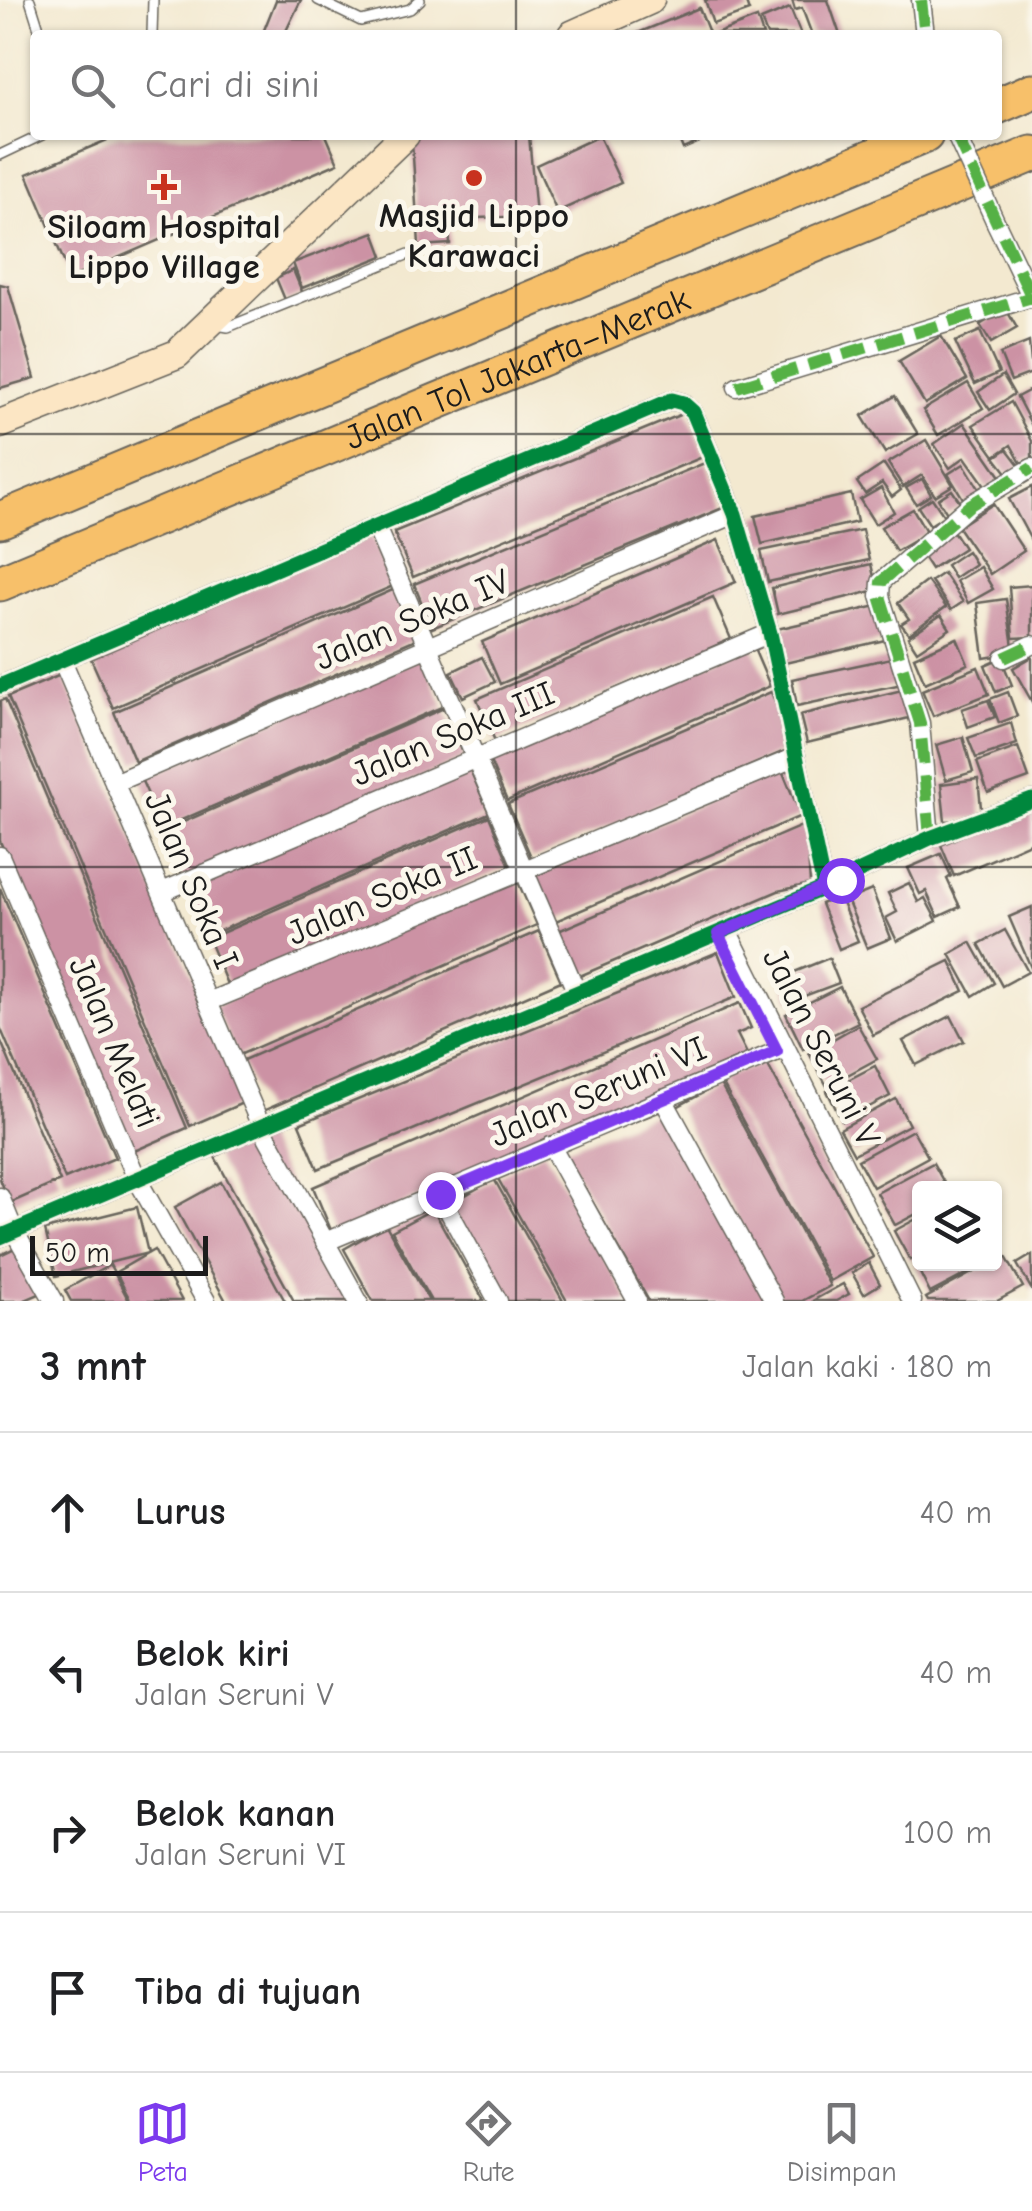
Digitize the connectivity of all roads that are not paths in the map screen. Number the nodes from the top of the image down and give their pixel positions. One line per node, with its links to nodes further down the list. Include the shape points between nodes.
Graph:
1 (30, 0): 8 (lane)
2 (150, 0): 9 (lane)
3 (318, 0): 4 (lane, via 362,20 410,9)
4 (420, 0)
5 (621, 0): 10 (street)
6 (650, 0): 11 (street)
7 (921, 0): 12 (street)
8 (40, 30)
9 (153, 30)
10 (564, 30)
11 (583, 30)
12 (924, 30)
13 (1032, 91): 14 (highway)
14 (1002, 104)
15 (31, 140): 19 (lane)
16 (400, 140): 23 (street)
17 (913, 140): 28 (highway, Jalan Tol Jakarta–Merak)
18 (958, 140): 22 (street, bridge)
19 (0, 154)
20 (1032, 154): 30 (highway, Jalan Tol Jakarta–Merak)
21 (409, 254): 23 (lane, via 228,327)
22 (1032, 298): 24 (street)
23 (210, 323): 25 (street, via 177,354)
24 (737, 387)
25 (0, 424)
26 (1032, 468): 41 (street, via 970,505 880,582 920,723)
27 (735, 514): 29 (street, via 693,412 672,400); 31 (street); 33 (street, Jalan Soka IV)
28 (0, 520)
29 (376, 527): 33 (street, Jalan Soka II); 35 (street)
30 (0, 582)
31 (770, 632): 37 (street); 38 (street, Jalan Soka III)
32 (1032, 645): 34 (street)
33 (428, 647): 38 (street, Jalan Soka II); 39 (street, Jalan Soka IV)
34 (1004, 658)
35 (62, 660): 36 (street); 39 (street, Jalan Soka I)
36 (0, 686)
37 (796, 756): 43 (street, Jalan Soka II); 44 (street)
38 (476, 758): 43 (street, Jalan Soka II); 45 (street, Jalan Soka III)
39 (114, 782): 45 (street, Jalan Soka I)
40 (1032, 800): 41 (street)
41 (930, 838): 44 (street)
42 (0, 856): 54 (street, Jalan Melati)
43 (524, 870): 47 (street, Jalan Soka II); 48 (street, Jalan Soka II)
44 (824, 888): 46 (street)
45 (162, 892): 48 (street, Jalan Soka I)
46 (722, 932): 47 (street); 49 (street, Jalan Seruni V)
47 (577, 992): 52 (street)
48 (208, 1002): 52 (street, Jalan Soka I)
49 (781, 1050): 50 (street, Jalan Seruni VI); 51 (street, Jalan Seruni V)
50 (663, 1099): 53 (street, Jalan Seruni VI); 64 (street)
51 (816, 1119): 65 (street, Jalan Seruni V); 66 (street, Jalan Seruni V)
52 (261, 1126): 54 (street); 58 (street, Jalan Soka I)
53 (550, 1146): 55 (street, Jalan Seruni VI); 63 (street)
54 (137, 1178): 57 (street); 60 (street, Jalan Melati)
55 (440, 1194): 58 (street, Jalan Seruni VI); 62 (street)
56 (0, 1197): 57 (street)
57 (7, 1234): 59 (street)
58 (325, 1242): 61 (street, Jalan Soka I)
59 (54, 1301)
60 (206, 1301)
61 (358, 1301)
62 (498, 1301)
63 (637, 1301)
64 (774, 1301)
65 (902, 1301)
66 (912, 1301)

